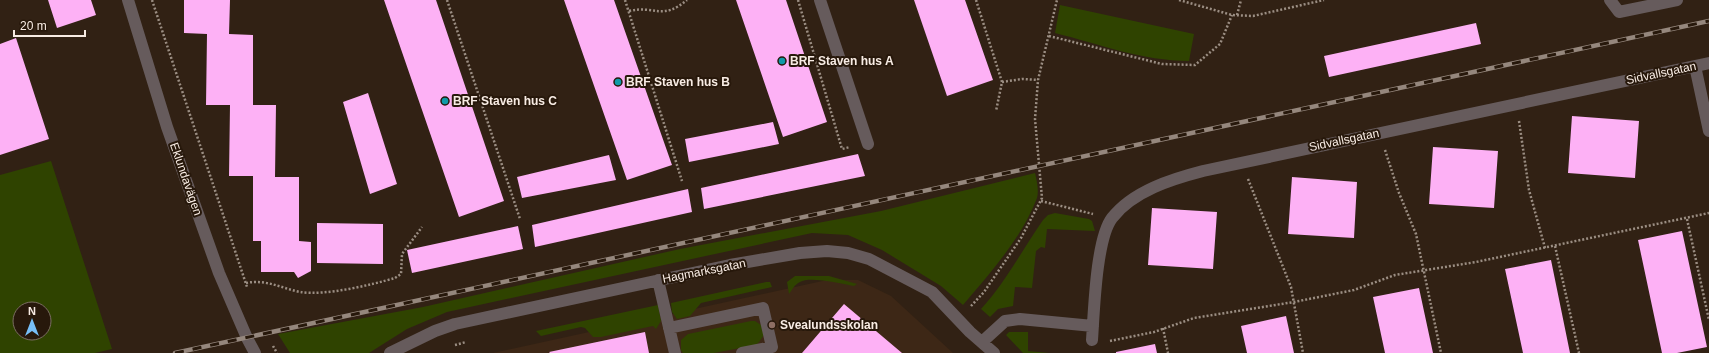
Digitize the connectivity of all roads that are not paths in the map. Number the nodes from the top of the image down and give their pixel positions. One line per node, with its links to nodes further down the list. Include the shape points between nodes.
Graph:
1 (128, 0): 14 (street, Eklundavägen, via 219,273)
2 (820, 0): 8 (street)
3 (1610, 0): 4 (street, via 1619,12)
4 (1677, 0)
5 (1709, 63): 6 (street, Sidvallsgatan)
6 (1695, 66): 7 (street); 10 (street, Sidvallsgatan, via 1242,162 1169,180 1130,203 1112,219 1105,230)
7 (1709, 131)
8 (868, 144)
9 (658, 280): 11 (street); 13 (street, Hagmarksgatan, via 800,253 848,253 869,259 932,292); 15 (street, Hagmarksgatan, via 455,324)
10 (1093, 326): 12 (street, Sidvallsgatan); 13 (street, via 1020,318 1005,321)
11 (669, 328): 16 (street); 17 (street, via 763,308 772,347)
12 (1092, 340)
13 (982, 342): 18 (street, Hagmarksgatan)
14 (255, 353)
15 (390, 353)
16 (675, 353)
17 (742, 353)
18 (994, 353)

